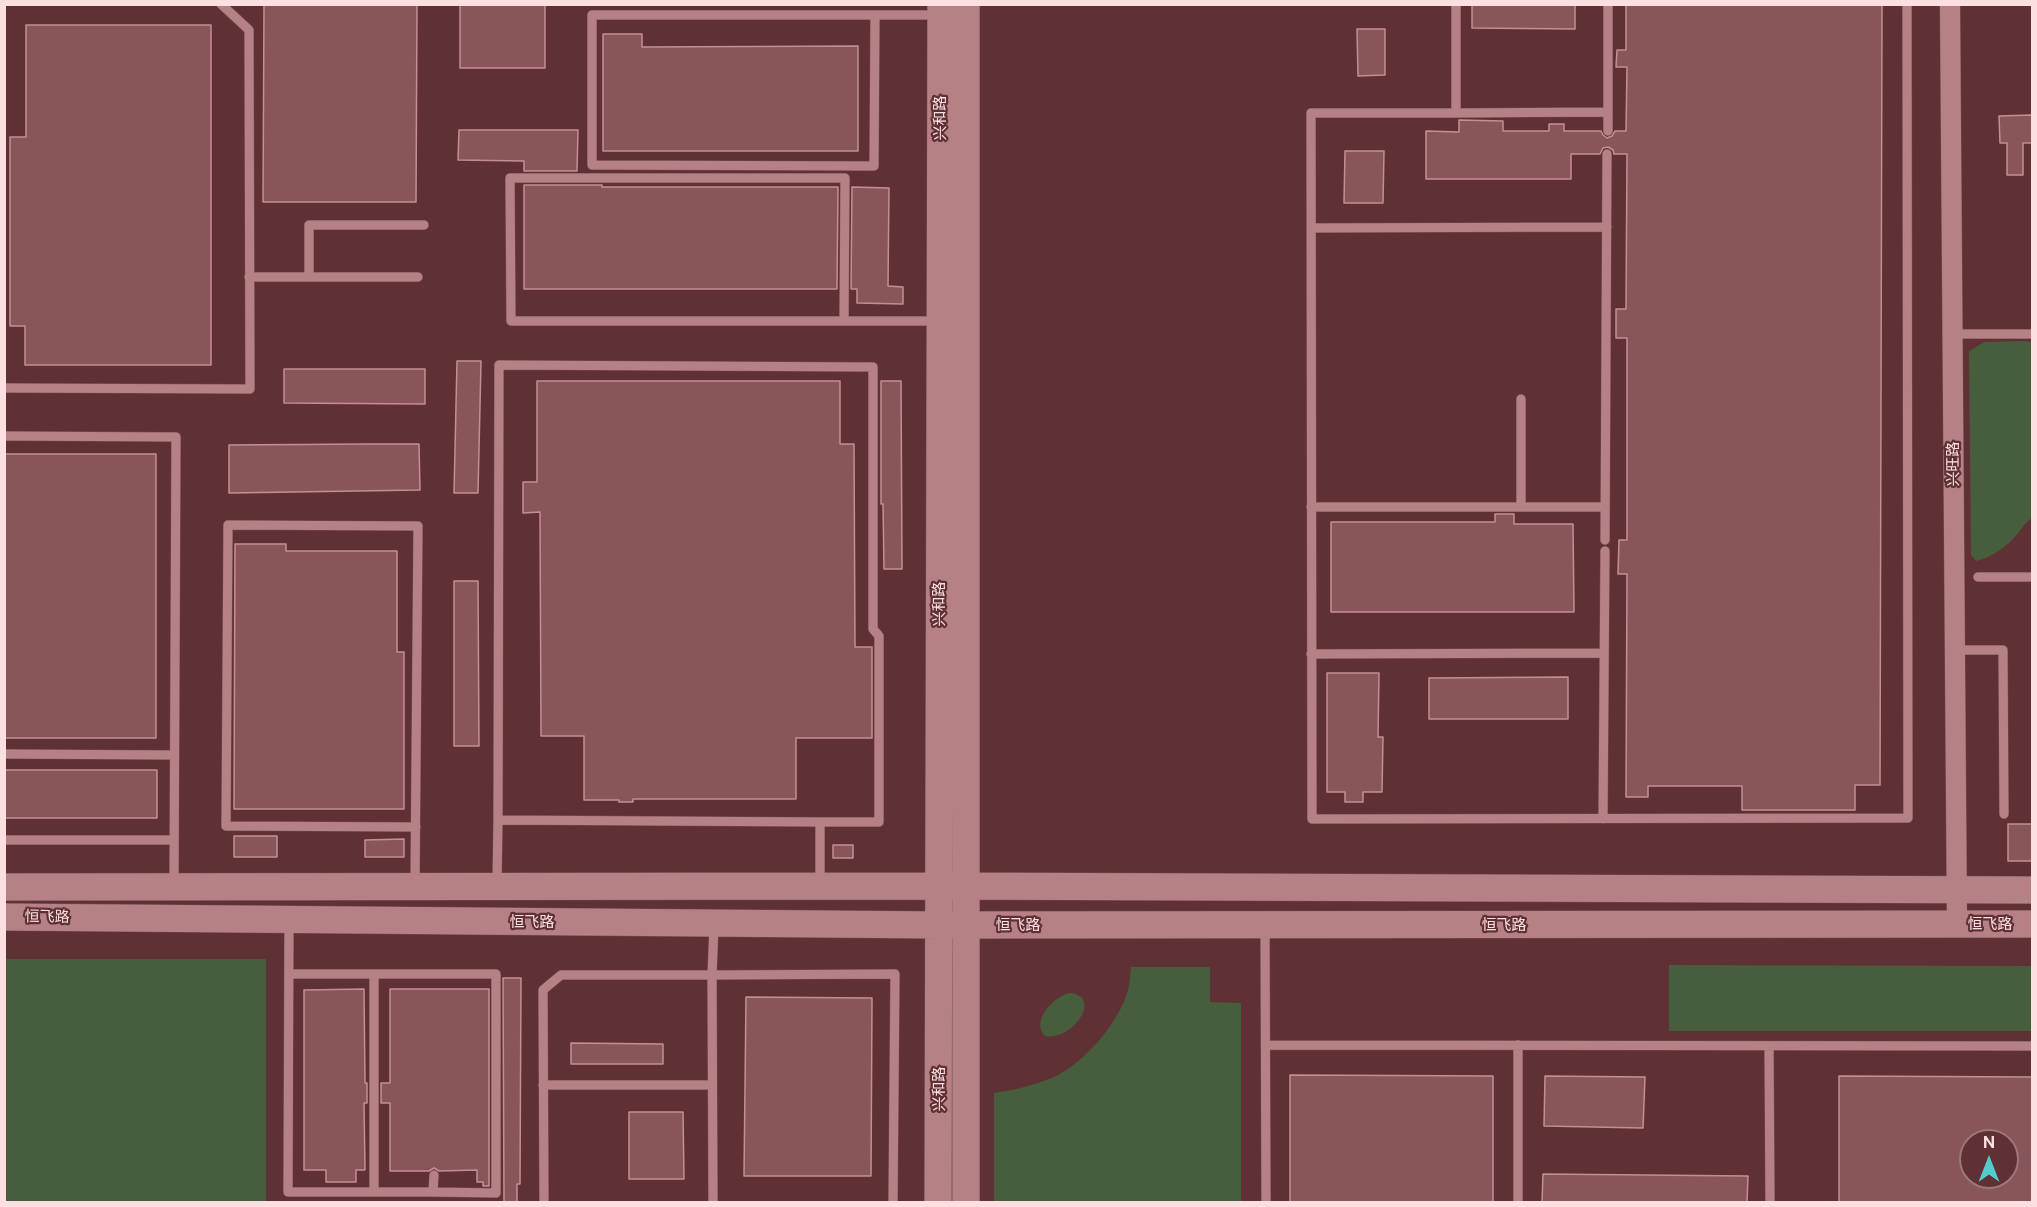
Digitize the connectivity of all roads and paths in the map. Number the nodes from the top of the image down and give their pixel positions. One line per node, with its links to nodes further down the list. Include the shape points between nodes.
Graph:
1 (221, 4): 20 (lane, via 249,30)
2 (592, 4): 10 (lane)
3 (843, 4): 11 (lane)
4 (966, 4): 55 (main road, 兴和路)
5 (1456, 4): 14 (lane)
6 (1608, 4): 13 (lane)
7 (1907, 4): 43 (lane, via 1908,818)
8 (1950, 4): 25 (street, 兴旺路)
9 (941, 10): 12 (lane); 24 (main road, 兴和路)
10 (592, 15): 11 (lane); 12 (lane, via 592,165 874,166)
11 (843, 15): 12 (lane)
12 (874, 15)
13 (1608, 112): 14 (lane); 15 (lane)
14 (1456, 113): 19 (lane, via 1311,113)
15 (1608, 131)
16 (1607, 154): 18 (lane)
17 (424, 225): 21 (lane, via 309,225)
18 (1607, 227): 19 (lane); 32 (lane)
19 (1311, 228): 30 (lane)
20 (249, 277): 21 (lane); 27 (lane, via 250,389)
21 (309, 277): 22 (lane)
22 (418, 277)
23 (844, 321): 23 (lane, via 512,321 510,178 845,178); 24 (lane)
24 (940, 321): 49 (main road, 兴和路)
25 (1952, 334): 26 (lane); 37 (street, 兴旺路)
26 (2032, 334)
27 (4, 388)
28 (1521, 399): 31 (lane)
29 (4, 436): 41 (lane, via 176,437)
30 (1311, 507): 31 (lane); 39 (lane)
31 (1521, 507): 32 (lane)
32 (1605, 507): 33 (lane)
33 (1605, 540)
34 (1605, 550): 38 (lane)
35 (1978, 577): 36 (lane)
36 (2032, 577)
37 (1955, 650): 42 (lane, via 2003,650); 56 (street, 兴旺路)
38 (1604, 653): 39 (lane); 43 (lane)
39 (1311, 654): 43 (lane, via 1311,819)
40 (4, 754): 41 (lane)
41 (174, 755): 48 (lane)
42 (2004, 814)
43 (1603, 819)
44 (498, 820): 45 (lane); 45 (lane, via 499,365 873,367 873,629 879,636 879,822); 53 (lane)
45 (820, 822): 54 (lane)
46 (416, 827): 46 (lane, via 418,526 228,525 226,826); 52 (lane)
47 (4, 840): 48 (lane)
48 (174, 840): 51 (lane)
49 (939, 886): 54 (main road, 恒飞路); 55 (main road, 恒飞路); 63 (main road, 兴和路)
50 (4, 887): 51 (main road, 恒飞路)
51 (174, 887): 52 (main road, 恒飞路)
52 (416, 887): 53 (main road, 恒飞路)
53 (497, 887): 54 (main road, 恒飞路)
54 (820, 887)
55 (966, 887): 56 (main road, 恒飞路); 63 (main road, 兴和路)
56 (1957, 891): 57 (main road, 恒飞路); 61 (street, 兴旺路)
57 (2032, 891)
58 (4, 917): 59 (main road, 恒飞路)
59 (289, 920): 60 (main road, 恒飞路); 65 (lane)
60 (714, 923): 63 (main road, 恒飞路); 67 (lane)
61 (1957, 924): 62 (main road, 恒飞路); 64 (main road, 恒飞路)
62 (2032, 924)
63 (953, 925): 64 (main road, 恒飞路); 82 (main road, 兴和路); 83 (main road, 兴和路)
64 (1265, 925): 68 (lane)
65 (289, 974): 66 (lane); 75 (lane, via 288,1192)
66 (374, 974): 76 (lane); 77 (lane, via 496,974 496,1192)
67 (712, 975): 72 (lane); 73 (lane, via 561,975 543,990); 81 (lane, via 895,974)
68 (1266, 1045): 69 (lane); 84 (lane)
69 (1518, 1045): 70 (lane); 85 (lane)
70 (1769, 1046): 71 (lane); 86 (lane)
71 (2032, 1046)
72 (712, 1085): 73 (lane); 80 (lane)
73 (543, 1086): 79 (lane)
74 (434, 1175): 77 (lane)
75 (337, 1192): 76 (lane); 78 (lane)
76 (374, 1192): 77 (lane)
77 (433, 1192)
78 (337, 1203)
79 (544, 1203)
80 (713, 1203)
81 (893, 1203)
82 (938, 1203)
83 (966, 1203)
84 (1266, 1203)
85 (1518, 1203)
86 (1770, 1203)

